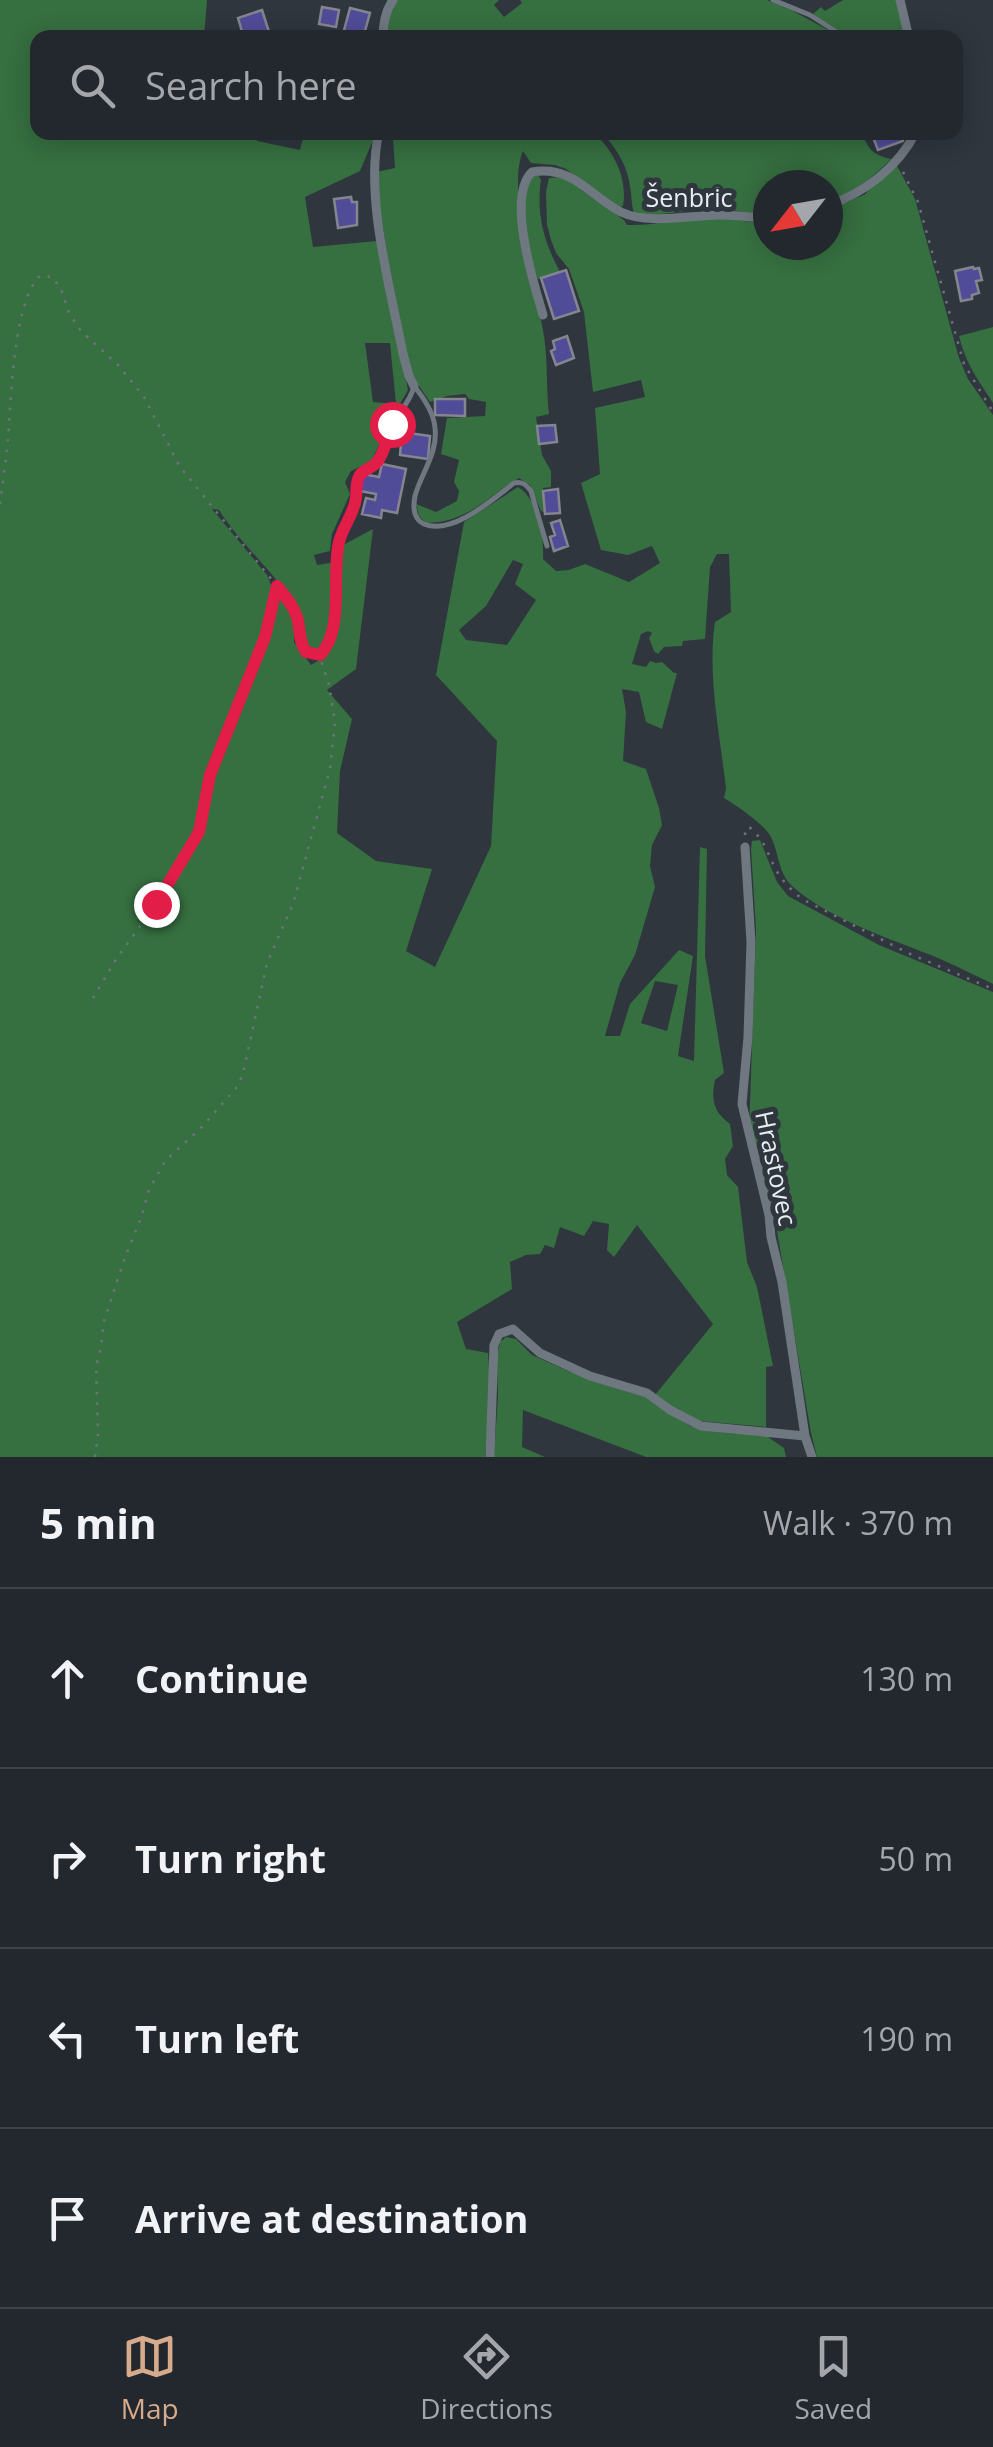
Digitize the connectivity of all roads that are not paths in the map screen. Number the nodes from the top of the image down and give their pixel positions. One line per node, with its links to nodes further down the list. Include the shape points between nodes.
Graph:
1 (393, 0): 4 (street)
2 (773, 0): 5 (lane)
3 (900, 0): 6 (street)
4 (383, 30)
5 (833, 30)
6 (907, 30)
7 (378, 140): 12 (street, via 376,203)
8 (911, 140): 9 (street, via 874,182)
9 (843, 199)
10 (753, 217): 11 (street, Šenbric, via 632,216 573,178 532,172 522,188 522,219)
11 (543, 315)
12 (414, 386): 13 (lane, via 378,461 361,472); 14 (lane, via 436,426 415,494 418,519 426,525 464,519 520,482 531,492)
13 (356, 498)
14 (547, 546)
15 (746, 847): 16 (street, Hrastovec, via 751,942 742,1104 782,1282)
16 (805, 1436): 17 (street, via 701,1426 646,1393 540,1353 512,1329 494,1344); 18 (street, Hrastovec)
17 (490, 1457)
18 (812, 1457)

